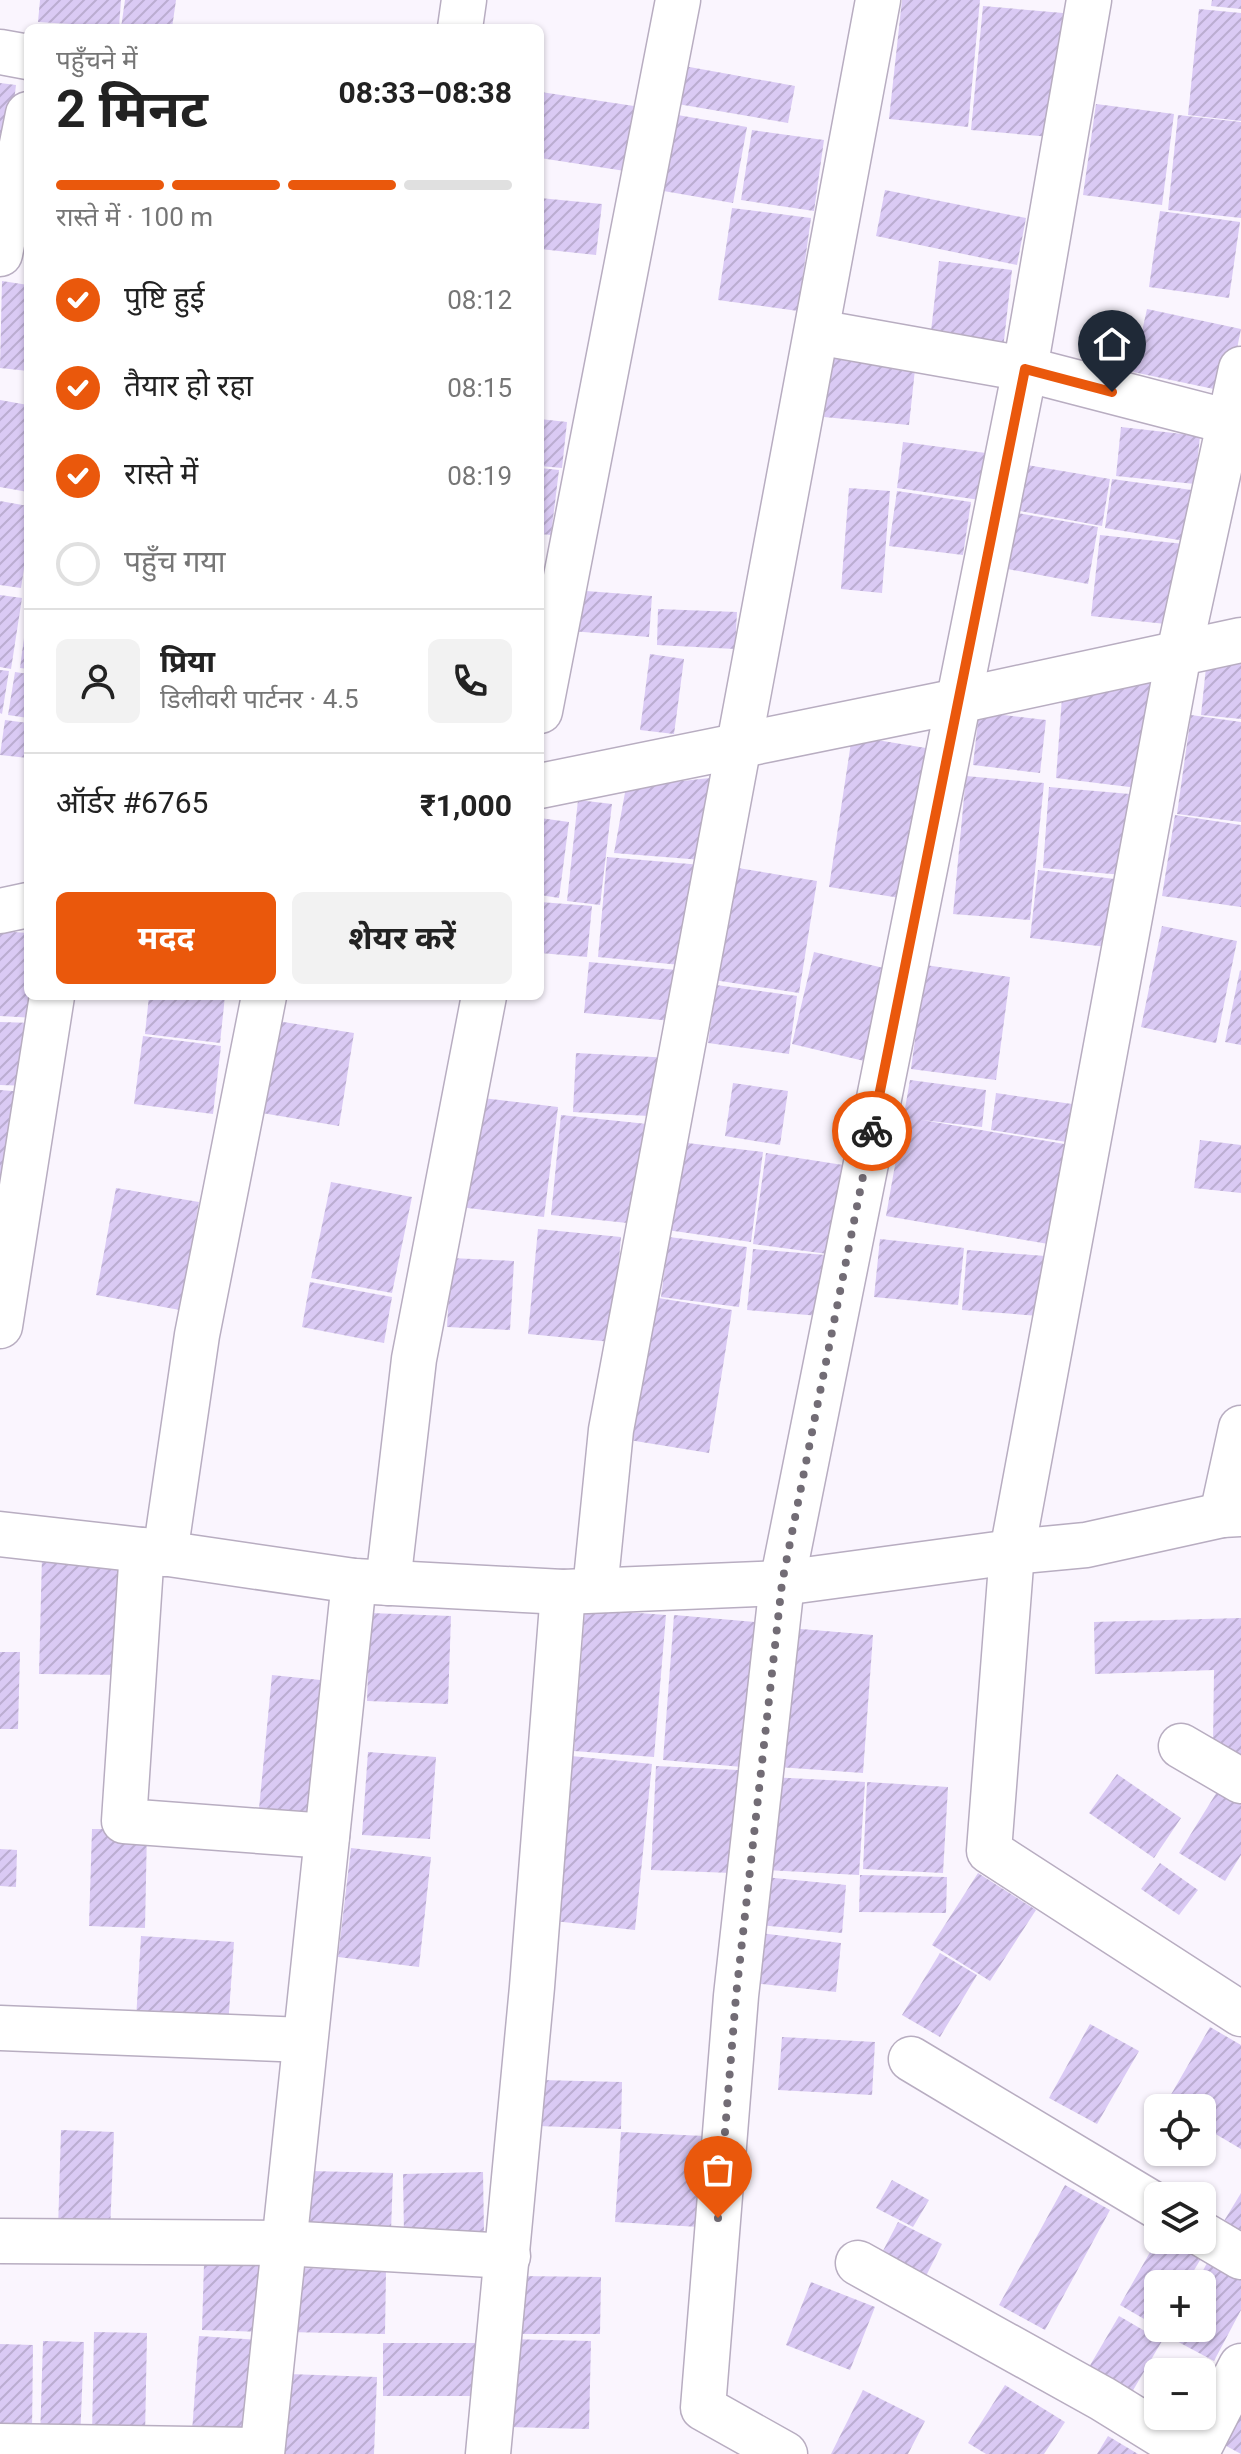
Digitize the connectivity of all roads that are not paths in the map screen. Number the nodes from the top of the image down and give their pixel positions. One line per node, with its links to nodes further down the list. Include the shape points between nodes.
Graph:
1 (464, 0): 5 (street)
2 (678, 0): 16 (street)
3 (878, 0): 10 (street)
4 (1089, 0): 11 (street)
5 (461, 24)
6 (0, 52): 7 (street)
7 (24, 56)
8 (24, 144): 9 (street)
9 (12, 236)
10 (817, 332): 11 (street); 18 (street)
11 (1025, 369): 13 (street); 17 (street)
12 (1241, 369): 13 (street)
13 (1235, 424): 15 (street)
14 (1241, 640): 15 (street)
15 (1179, 653): 17 (street); 30 (street)
16 (544, 690)
17 (958, 701): 18 (street); 32 (street)
18 (740, 745): 19 (street); 33 (street)
19 (544, 785)
20 (24, 906): 21 (street)
21 (0, 911)
22 (51, 1000): 25 (street)
23 (263, 1000): 29 (street)
24 (483, 1000): 31 (street)
25 (0, 1326)
26 (1241, 1428): 27 (street)
27 (1232, 1514): 30 (street, via 1086,1545)
28 (0, 1534): 29 (street)
29 (154, 1552): 31 (street); 36 (street, via 124,1821)
30 (1012, 1552): 32 (street); 37 (street, via 989,1851)
31 (371, 1582): 33 (street); 36 (street)
32 (782, 1583): 33 (street); 52 (street, via 736,1996 703,2408)
33 (579, 1591): 45 (street, via 532,1987)
34 (1181, 1746): 35 (street)
35 (1241, 1781)
36 (327, 1836): 39 (street)
37 (1241, 2014)
38 (0, 2028): 39 (street)
39 (305, 2040): 44 (street)
40 (911, 2059): 41 (street)
41 (1144, 2199)
42 (0, 2241): 44 (street)
43 (1216, 2242): 46 (street)
44 (283, 2243): 45 (street); 50 (street)
45 (508, 2256): 51 (street)
46 (1241, 2257)
47 (858, 2263): 53 (street)
48 (1241, 2366): 53 (street)
49 (0, 2446): 50 (street)
50 (262, 2452)
51 (488, 2454)
52 (785, 2454)
53 (1194, 2454)

